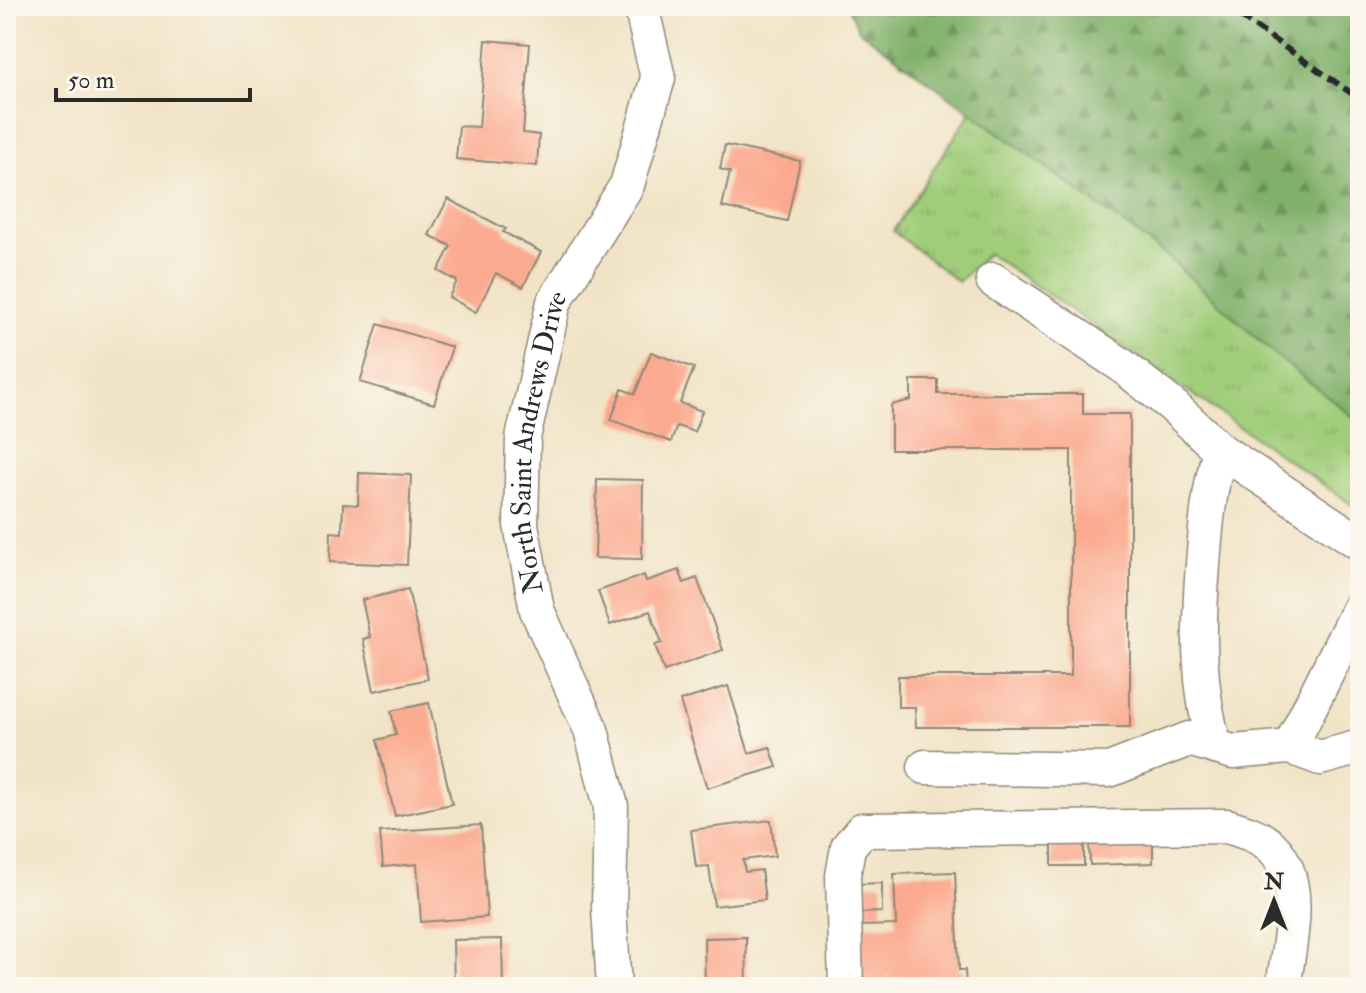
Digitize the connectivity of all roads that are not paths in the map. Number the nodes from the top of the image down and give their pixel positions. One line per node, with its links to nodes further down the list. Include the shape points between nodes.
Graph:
1 (641, 6): 10 (street, North Saint Andrews Drive, via 658,78 627,185 554,302 523,438 521,525 537,610 591,730 611,806)
2 (993, 280): 3 (street, via 1120,364)
3 (1220, 450): 4 (street); 6 (street, via 1208,493 1199,624 1205,714)
4 (1360, 543)
5 (1360, 606): 7 (street)
6 (1215, 747): 7 (street, via 1233,752); 9 (street, via 1189,739 1109,770)
7 (1290, 747): 8 (street, via 1320,758)
8 (1360, 747)
9 (925, 767)
10 (614, 987)
11 (846, 987): 12 (street, via 843,876 848,847 862,830 1211,826 1254,835 1274,848 1287,872 1294,911)
12 (1283, 987)

